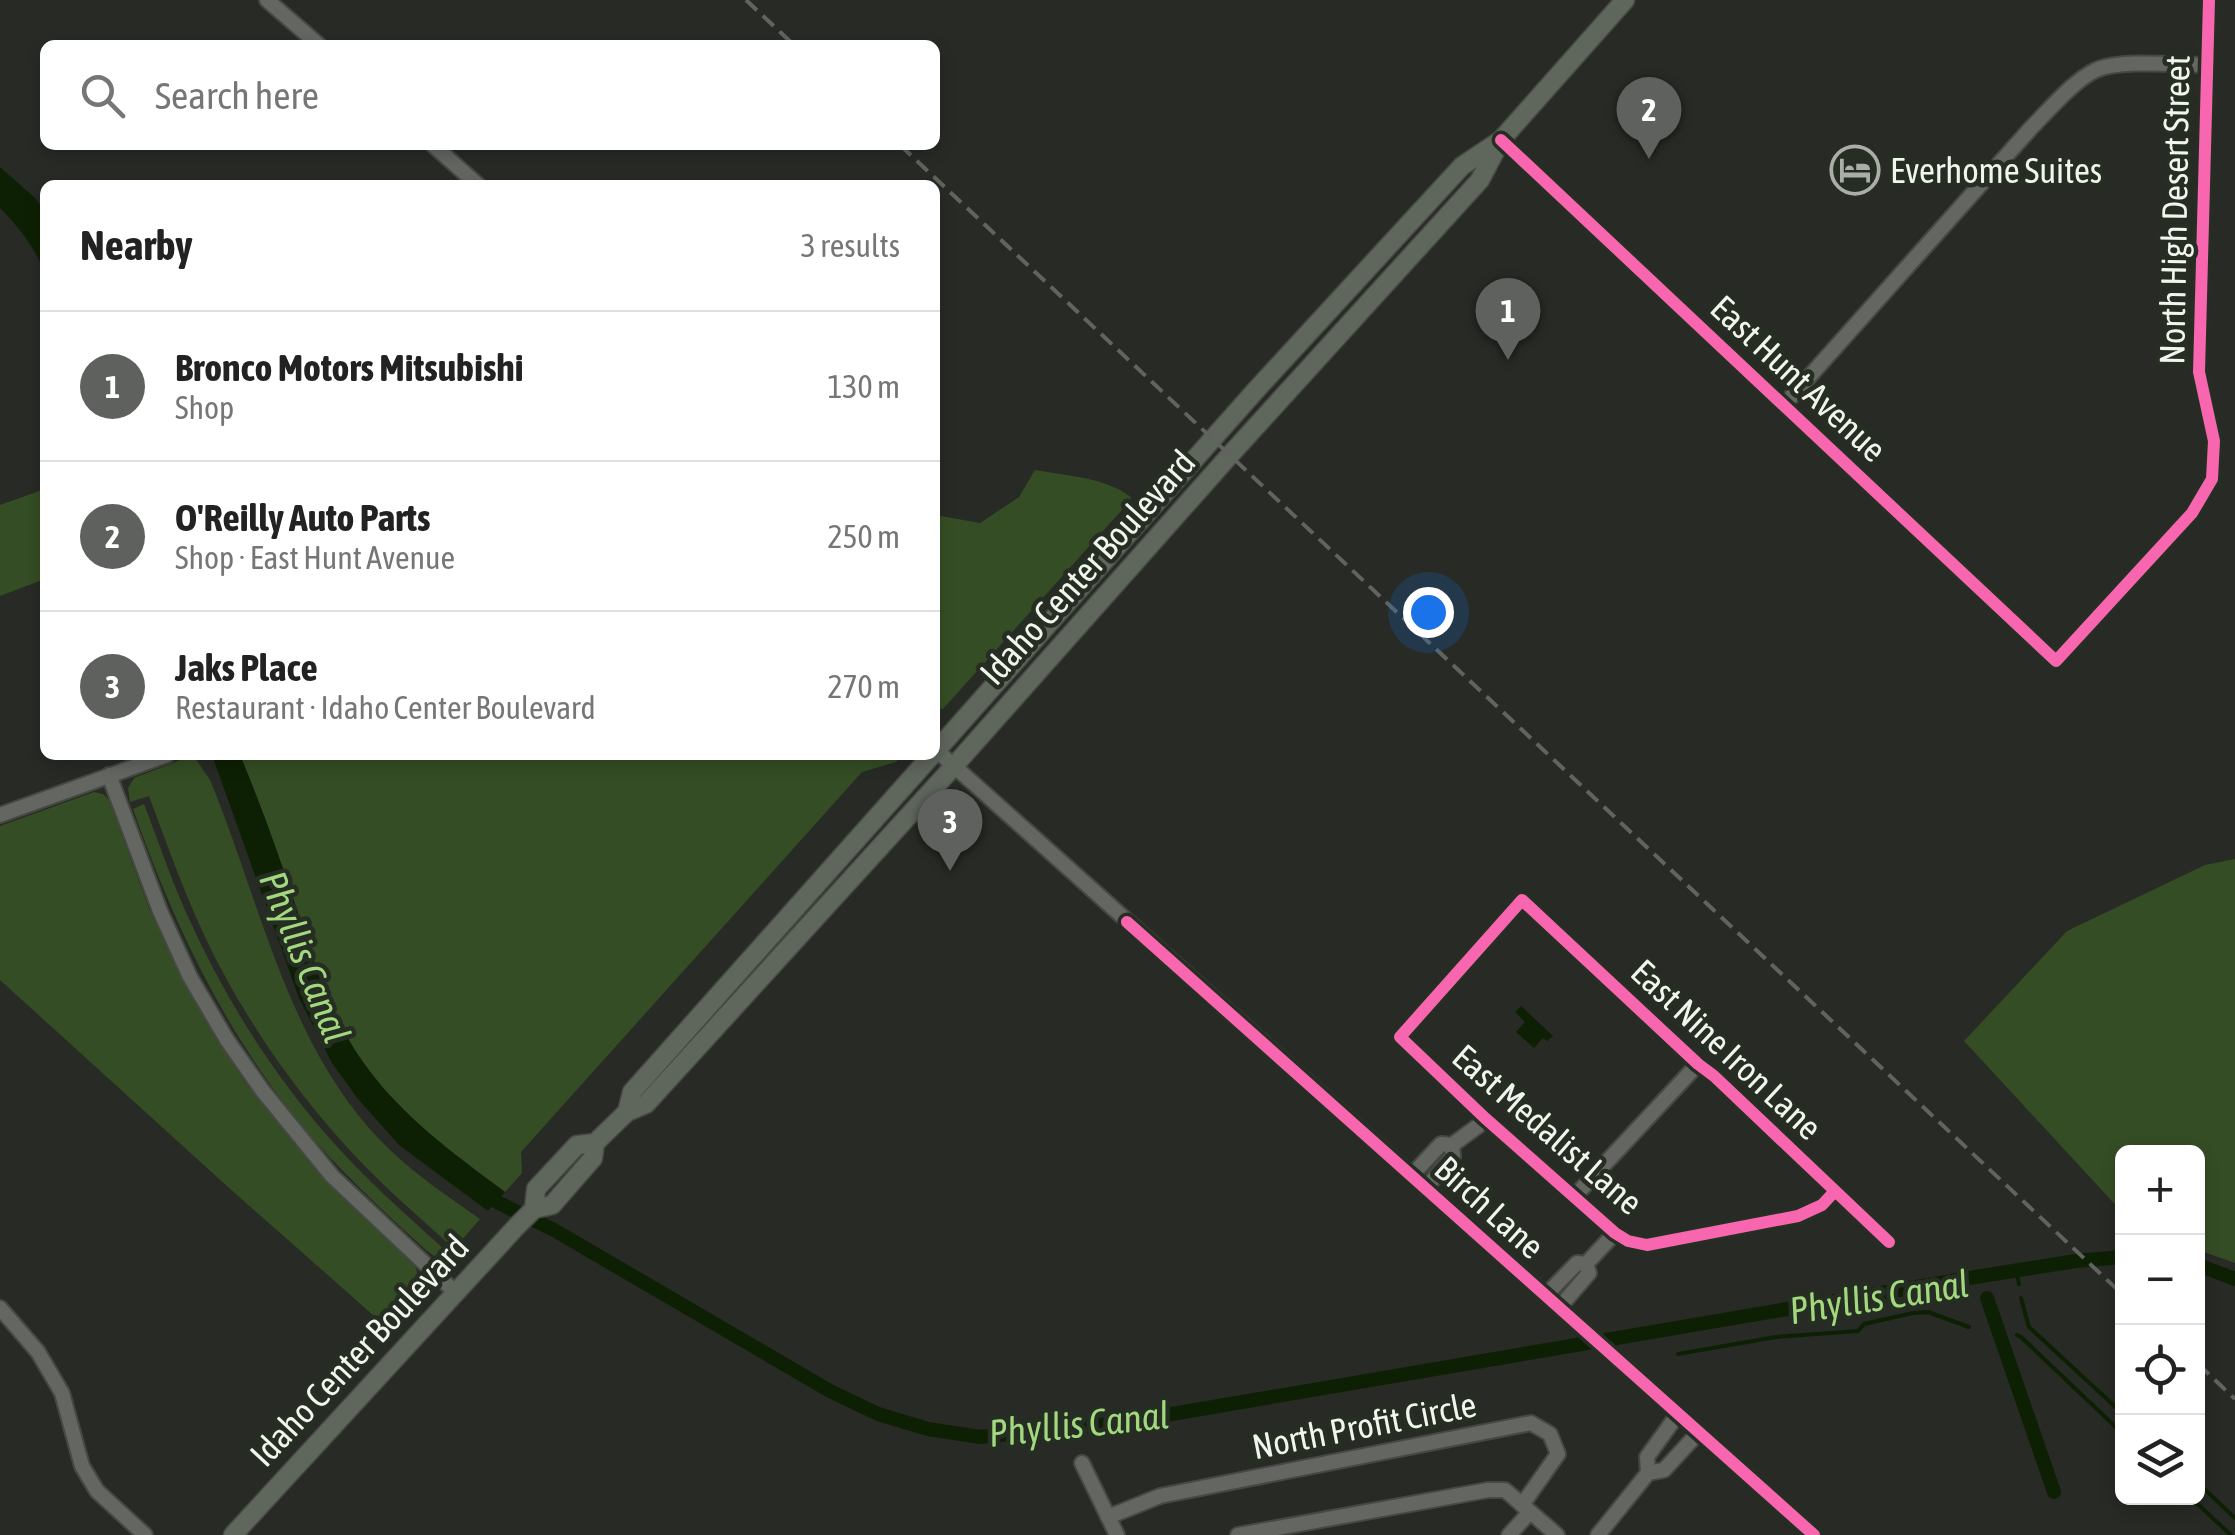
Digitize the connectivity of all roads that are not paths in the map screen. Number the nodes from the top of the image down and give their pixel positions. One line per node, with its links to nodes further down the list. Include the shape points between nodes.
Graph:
1 (267, 0): 4 (street)
2 (1625, 0): 6 (main road, Idaho Center Boulevard)
3 (2208, 0): 5 (street, North High Desert Street)
4 (313, 40)
5 (2206, 66): 9 (street, via 2125,64 2096,70 2066,93); 10 (street, North High Desert Street, via 2199,372 2214,441 2212,479 2192,513)
6 (1500, 140): 9 (street, East Hunt Avenue); 11 (main road, Idaho Center Boulevard, via 1449,180); 15 (main road, Idaho Center Boulevard, via 1480,180)
7 (439, 150): 8 (street)
8 (472, 180)
9 (1784, 404): 10 (street, East Hunt Avenue)
10 (2056, 661)
11 (940, 746)
12 (940, 756): 15 (street, Birch Lane)
13 (152, 760): 16 (street)
14 (928, 760): 20 (main road, Idaho Center Boulevard, via 632,1092)
15 (954, 766): 20 (main road, Idaho Center Boulevard, via 646,1104); 23 (street, Birch Lane)
16 (109, 775): 17 (street); 30 (street, via 160,911 227,1040 332,1176)
17 (0, 816)
18 (1522, 900): 19 (street, East Nine Iron Lane); 21 (street, East Medalist Lane, via 1400,1037)
19 (1698, 1064): 25 (street, East Nine Iron Lane); 26 (street)
20 (626, 1112): 30 (main road, Idaho Center Boulevard, via 552,1205 534,1209)
21 (1486, 1118): 22 (street); 26 (street, East Medalist Lane)
22 (1452, 1145): 23 (street, via 1442,1144); 24 (street, via 1453,1156)
23 (1411, 1176): 24 (street, Birch Lane)
24 (1425, 1188): 31 (street, Birch Lane)
25 (1835, 1191): 27 (street, East Medalist Lane, via 1798,1216 1666,1242 1647,1245); 28 (street, East Nine Iron Lane)
26 (1574, 1198): 27 (street, East Medalist Lane)
27 (1614, 1233): 29 (street)
28 (1889, 1242)
29 (1586, 1264): 31 (street, via 1577,1263); 33 (street, via 1589,1274)
30 (456, 1293): 41 (main road, Idaho Center Boulevard)
31 (1545, 1296): 33 (street, Birch Lane)
32 (0, 1308): 40 (street, via 38,1352 62,1394 82,1466 98,1491)
33 (1559, 1308): 34 (street, Birch Lane)
34 (1678, 1414): 35 (street, Birch Lane); 37 (street, via 1647,1457)
35 (1699, 1432): 37 (street, via 1664,1470); 47 (street, Birch Lane)
36 (1082, 1463): 39 (street)
37 (1648, 1472): 46 (street)
38 (1526, 1508): 39 (street, North Profit Circle, via 1558,1454 1550,1434 1531,1423 1160,1496); 43 (street, via 1504,1490 1488,1490); 44 (street); 45 (street)
39 (1108, 1516): 42 (street)
40 (145, 1535)
41 (232, 1535)
42 (1117, 1535)
43 (1238, 1535)
44 (1510, 1535)
45 (1557, 1535)
46 (1598, 1535)
47 (1814, 1535)

